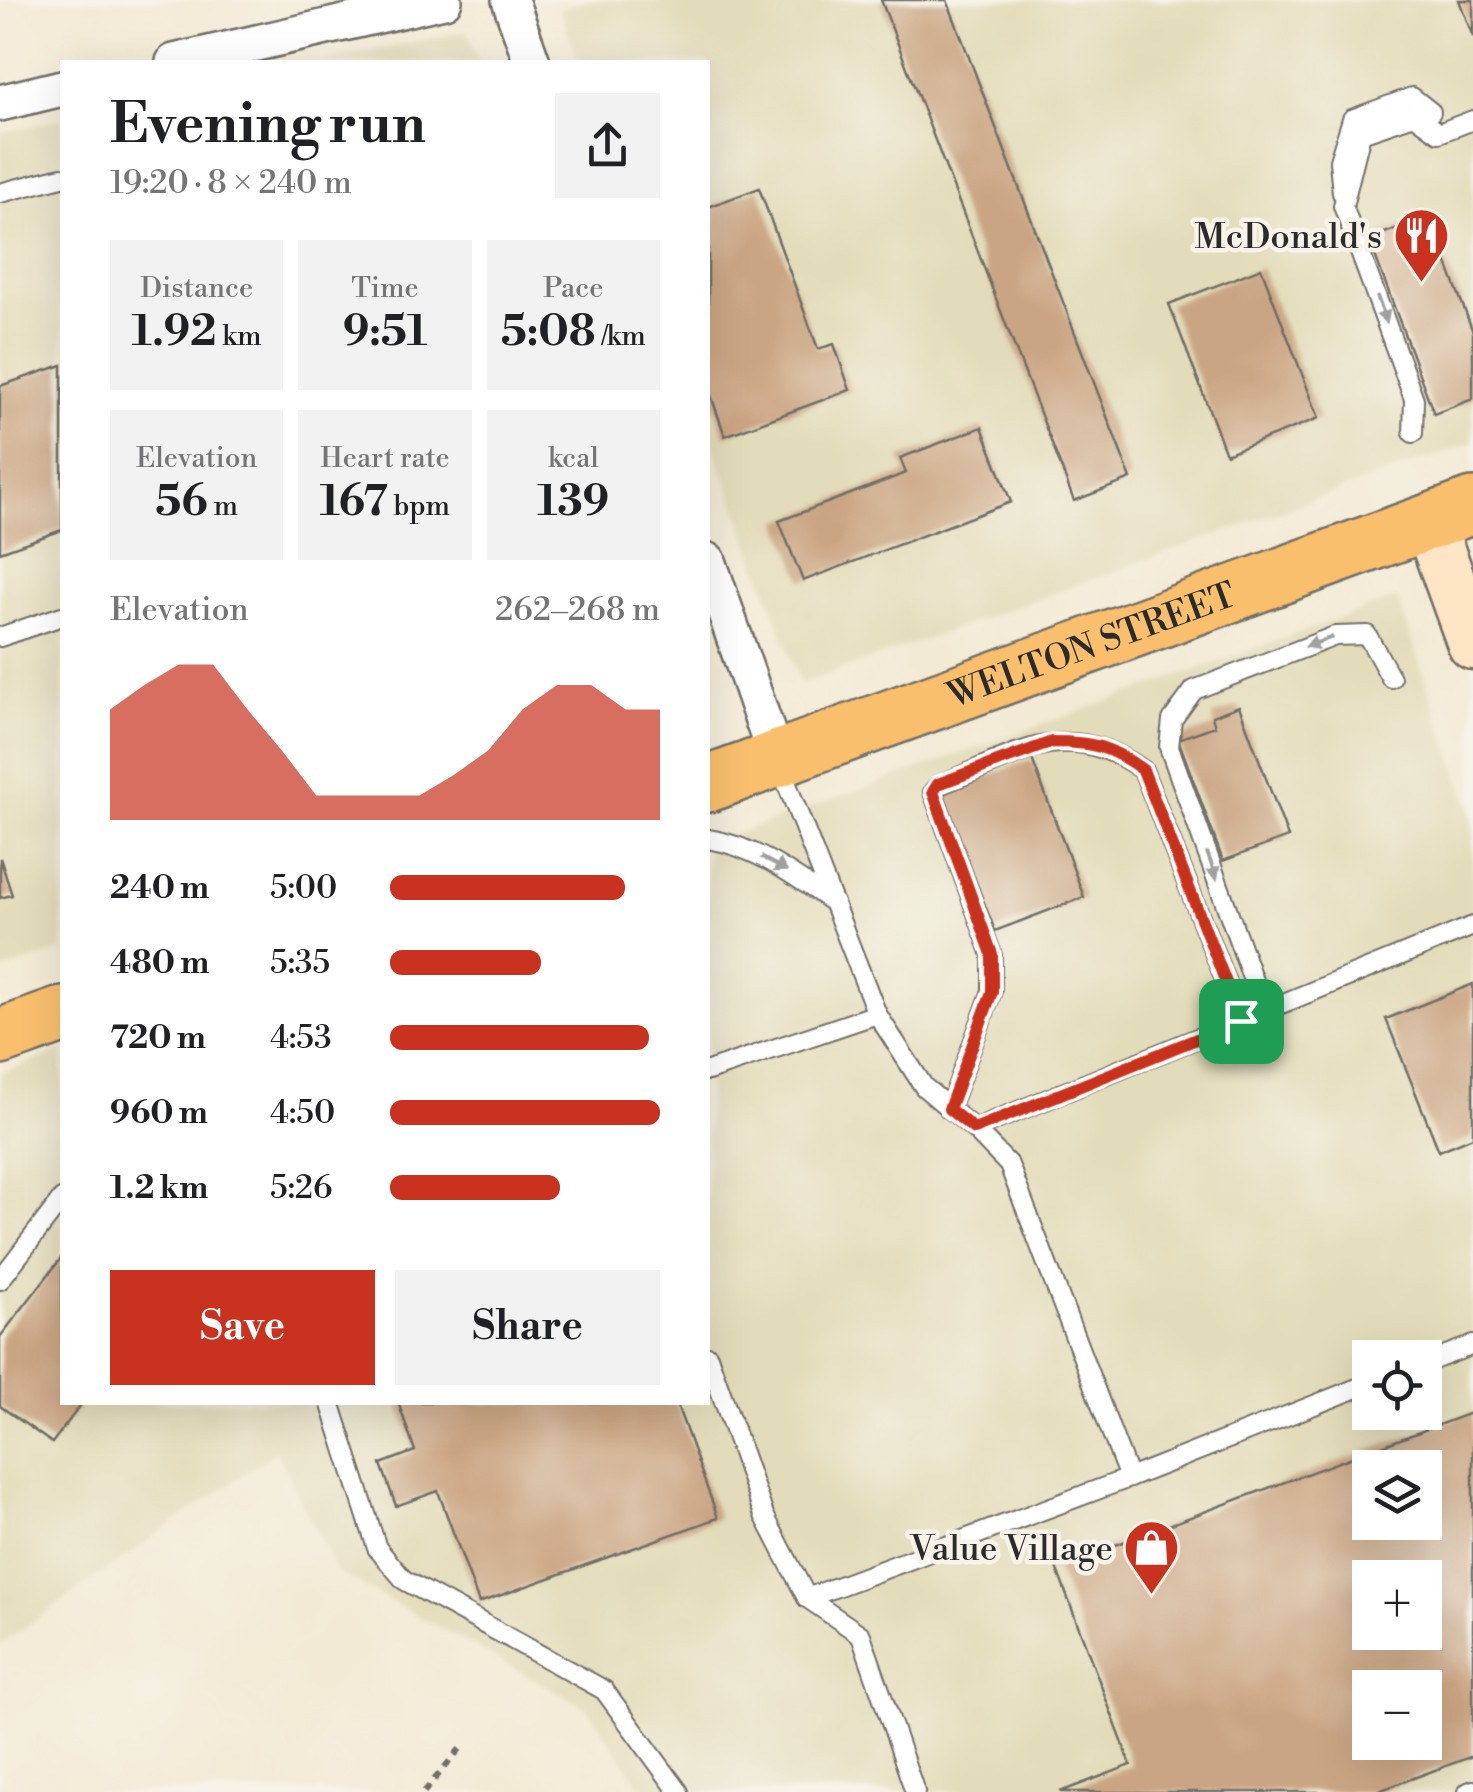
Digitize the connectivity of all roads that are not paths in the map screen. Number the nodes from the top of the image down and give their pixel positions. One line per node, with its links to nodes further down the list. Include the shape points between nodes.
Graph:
1 (444, 0): 3 (street)
2 (510, 0): 4 (street)
3 (183, 60)
4 (531, 60)
5 (60, 88): 6 (street)
6 (0, 102)
7 (1431, 112): 11 (lane, via 1412,97 1352,119 1339,161)
8 (1473, 120): 11 (lane, via 1438,132 1414,115 1361,133)
9 (60, 178): 10 (lane)
10 (0, 193)
11 (1344, 206): 12 (lane, one-way to 12, via 1414,399)
12 (1413, 432)
13 (1451, 514): 17 (street); 19 (main road, WELTON STREET)
14 (710, 567): 19 (street)
15 (60, 617): 16 (lane)
16 (0, 636)
17 (1473, 644)
18 (1390, 678): 24 (lane, one-way to 24, via 1367,635 1335,636 1194,690 1172,720 1169,747)
19 (776, 758): 20 (main road, WELTON STREET); 22 (lane)
20 (710, 783)
21 (710, 839): 22 (lane, one-way to 22, via 782,867)
22 (834, 903): 25 (lane)
23 (1473, 926): 24 (lane)
24 (1264, 1012): 27 (lane)
25 (877, 1014): 29 (lane); 30 (lane, via 924,1087)
26 (60, 1016): 28 (main road)
27 (1241, 1021): 30 (lane, via 1143,770 1091,742 1052,742 938,784 933,792 992,954 992,992); 31 (lane)
28 (0, 1037)
29 (710, 1070)
30 (949, 1109): 31 (lane)
31 (974, 1129): 39 (lane, via 1009,1164)
32 (60, 1202): 33 (lane)
33 (0, 1280)
34 (1473, 1345): 35 (lane)
35 (1442, 1356)
36 (710, 1362): 40 (lane, via 764,1516)
37 (1352, 1390): 39 (lane)
38 (331, 1405): 41 (lane, via 377,1548 404,1580 604,1690)
39 (1129, 1478): 40 (lane)
40 (807, 1598): 42 (lane, via 860,1635)
41 (679, 1792)
42 (914, 1792)

